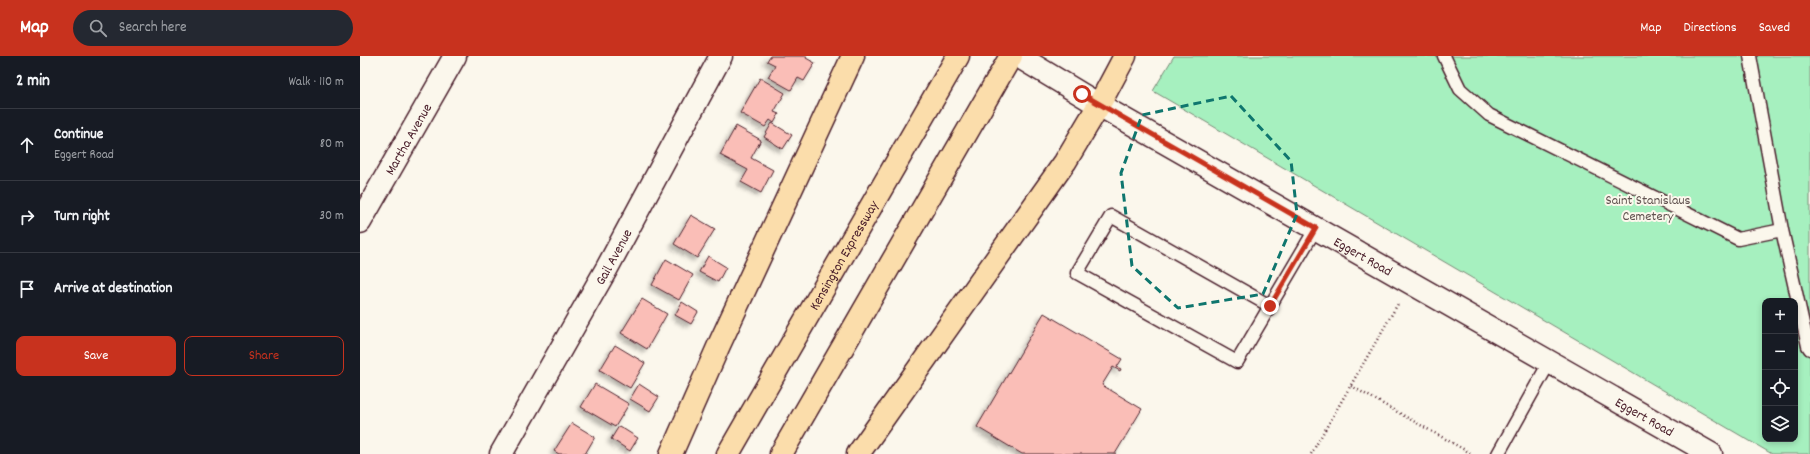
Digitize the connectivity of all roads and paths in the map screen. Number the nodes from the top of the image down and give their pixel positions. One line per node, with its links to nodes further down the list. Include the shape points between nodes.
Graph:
1 (455, 56): 11 (street, Martha Avenue)
2 (721, 56): 19 (street, Gail Avenue, via 607,268)
3 (853, 56): 20 (highway)
4 (958, 56): 21 (highway, Kensington Expressway)
5 (1011, 56): 22 (highway)
6 (1018, 56): 10 (street, Eggert Road)
7 (1125, 56): 10 (highway)
8 (1444, 56): 13 (lane, via 1460,89 1489,115 1738,239)
9 (1750, 56): 13 (lane)
10 (1091, 99): 12 (street, Eggert Road); 23 (highway, via 1065,162)
11 (360, 222)
12 (1316, 228): 14 (street, Eggert Road); 15 (lane)
13 (1782, 230): 16 (lane)
14 (1411, 282): 17 (street, Eggert Road); 18 (path)
15 (1270, 306): 15 (lane, via 1237,362 1077,273 1111,216)
16 (1810, 349)
17 (1550, 361): 26 (lane); 27 (street, Eggert Road)
18 (1351, 386): 24 (path); 25 (path)
19 (501, 454)
20 (671, 454)
21 (728, 454)
22 (781, 454)
23 (858, 454)
24 (1312, 454)
25 (1472, 454)
26 (1498, 454)
27 (1711, 454)

